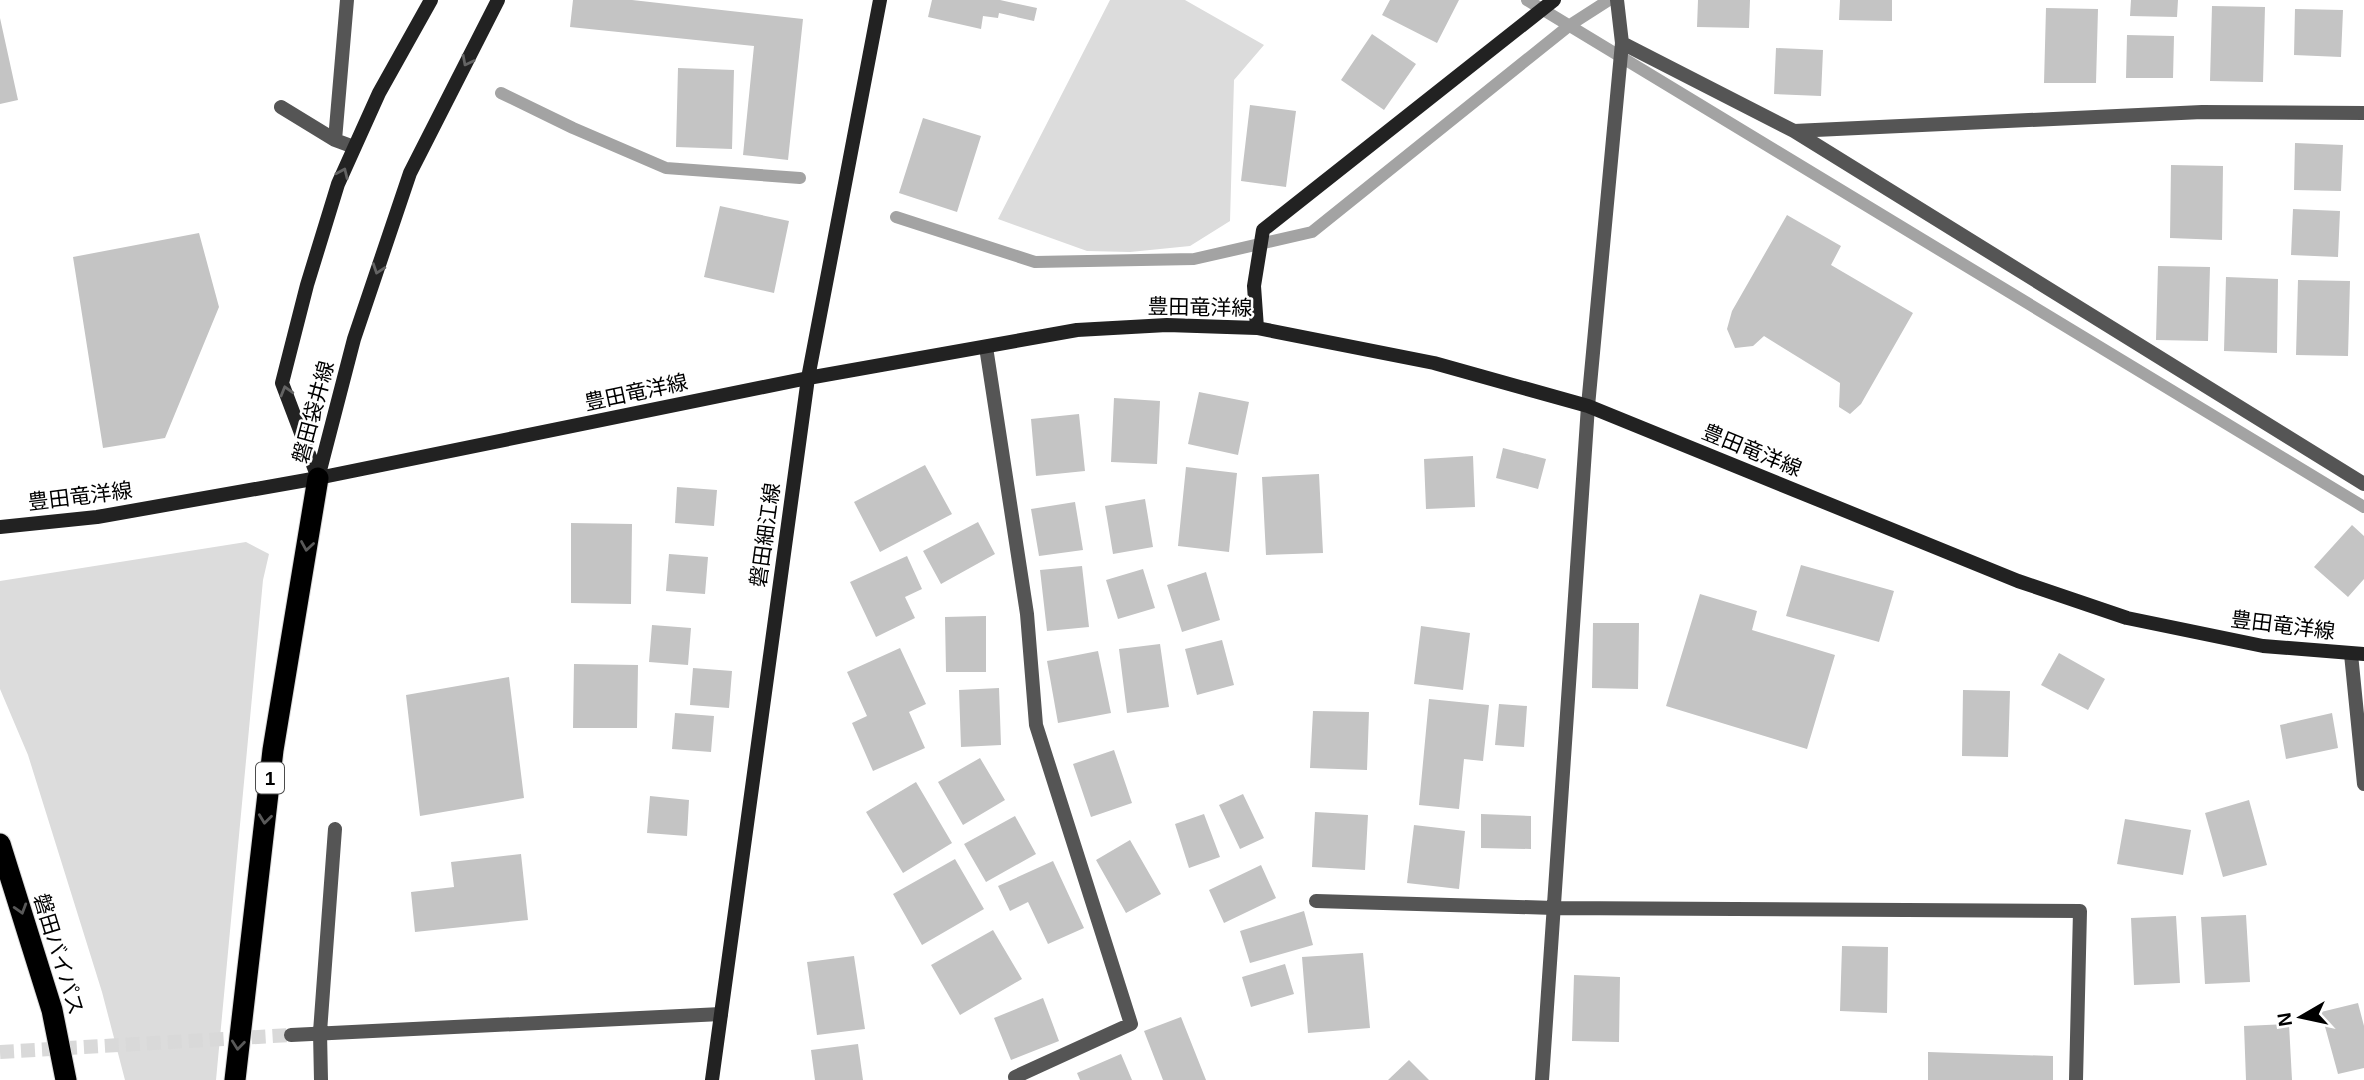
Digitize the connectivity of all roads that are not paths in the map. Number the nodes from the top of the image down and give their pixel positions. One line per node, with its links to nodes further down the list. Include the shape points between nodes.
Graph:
1 (347, 0): 11 (street)
2 (431, 0): 12 (main road, 磐田袋井線)
3 (498, 0): 17 (main road, 磐田袋井線, one-way to 17, via 410,173 354,339)
4 (880, 0): 15 (main road, 磐田細江線)
5 (1555, 0): 13 (main road, via 1263,230 1254,286)
6 (1618, 0): 7 (street)
7 (1622, 43): 10 (street); 16 (street)
8 (281, 107): 11 (street)
9 (2364, 113): 10 (street, via 2202,112)
10 (1794, 131): 18 (street)
11 (335, 140): 12 (street)
12 (354, 147): 17 (main road, 磐田袋井線, one-way to 12, via 282,383 307,285)
13 (1257, 328): 14 (main road, 豊田竜洋線, via 1167,325 1089,330); 16 (main road, 豊田竜洋線, via 1434,363)
14 (986, 347): 15 (main road, 豊田竜洋線); 33 (street, via 1027,614 1036,725 1131,1024 1015,1077)
15 (807, 378): 17 (main road, 豊田竜洋線); 26 (main road, 磐田細江線)
16 (1588, 406): 20 (main road, 豊田竜洋線, via 2018,581 2127,618 2263,646); 25 (street)
17 (318, 478): 19 (main road, 豊田竜洋線, via 97,517); 30 (highway, 1, one-way to 30, via 273,750)
18 (2364, 484)
19 (0, 527)
20 (2358, 654): 21 (street)
21 (2364, 784)
22 (335, 829): 27 (street)
23 (0, 844): 29 (highway, 磐田バイパス, one-way to 29, via 52,1010)
24 (1316, 901): 25 (street)
25 (1554, 908): 34 (street); 35 (street, via 2080,911)
26 (721, 1014): 27 (street); 32 (main road, 磐田細江線)
27 (320, 1032): 28 (street); 31 (street)
28 (291, 1035)
29 (66, 1080)
30 (235, 1080)
31 (321, 1080)
32 (712, 1080)
33 (1018, 1080)
34 (1542, 1080)
35 (2076, 1080)

